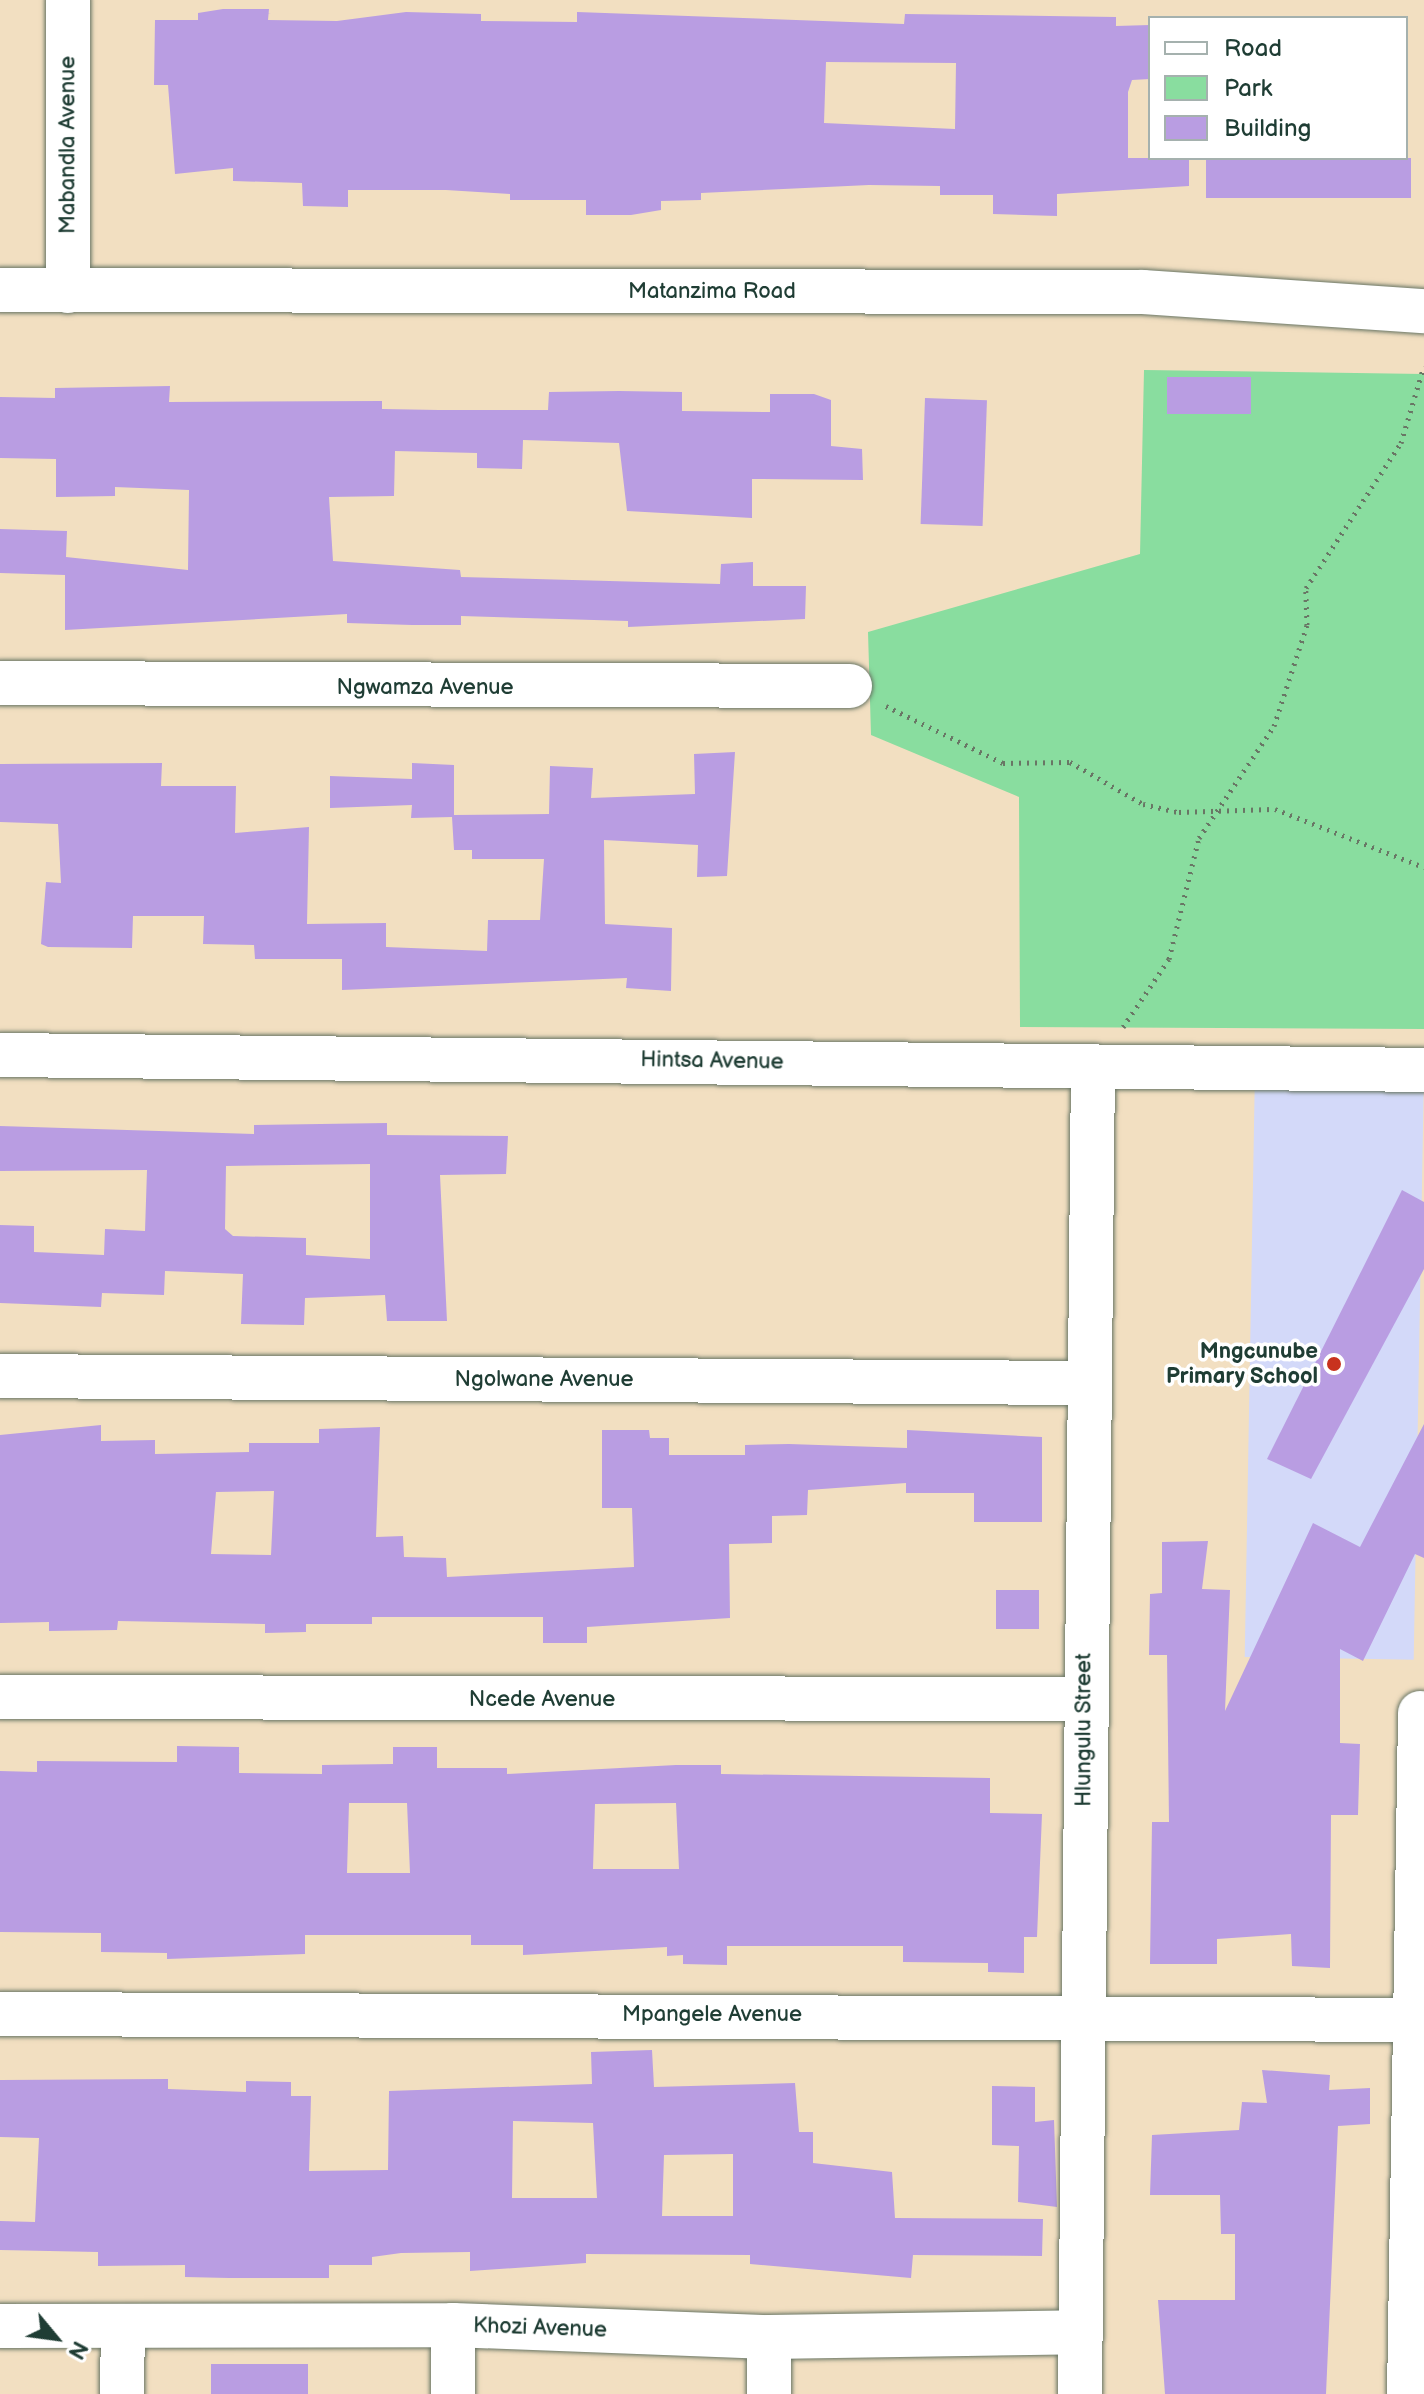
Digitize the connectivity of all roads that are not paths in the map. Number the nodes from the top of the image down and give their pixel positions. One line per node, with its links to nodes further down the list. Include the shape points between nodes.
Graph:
1 (68, 0): 3 (street, Mabandla Avenue)
2 (0, 290): 3 (street, Matanzima Road)
3 (68, 291): 4 (street, Matanzima Road, via 1143,292)
4 (1424, 311)
5 (0, 683): 6 (street, Ngwamza Avenue)
6 (850, 686)
7 (0, 1055): 8 (street, Hintsa Avenue)
8 (1093, 1066): 9 (street, Hintsa Avenue); 11 (street, Hlungulu Street)
9 (1424, 1070)
10 (0, 1376): 11 (street, Ngolwane Avenue)
11 (1087, 1383): 13 (street, Hlungulu Street)
12 (0, 1697): 13 (street, Ncede Avenue)
13 (1083, 1699): 16 (street, Hlungulu Street)
14 (1420, 1713): 17 (street)
15 (0, 2014): 16 (street, Mpangele Avenue)
16 (1083, 2016): 17 (street, Mpangele Avenue); 21 (street, Hlungulu Street)
17 (1417, 2020): 27 (street)
18 (453, 2325): 20 (street, Khozi Avenue); 22 (street, Khozi Avenue); 24 (street)
19 (0, 2326): 20 (street, Khozi Avenue)
20 (123, 2326): 23 (street)
21 (1079, 2332): 22 (street, Khozi Avenue); 26 (street, Hlungulu Street)
22 (769, 2337): 25 (street)
23 (122, 2394)
24 (453, 2394)
25 (769, 2394)
26 (1080, 2394)
27 (1409, 2394)

